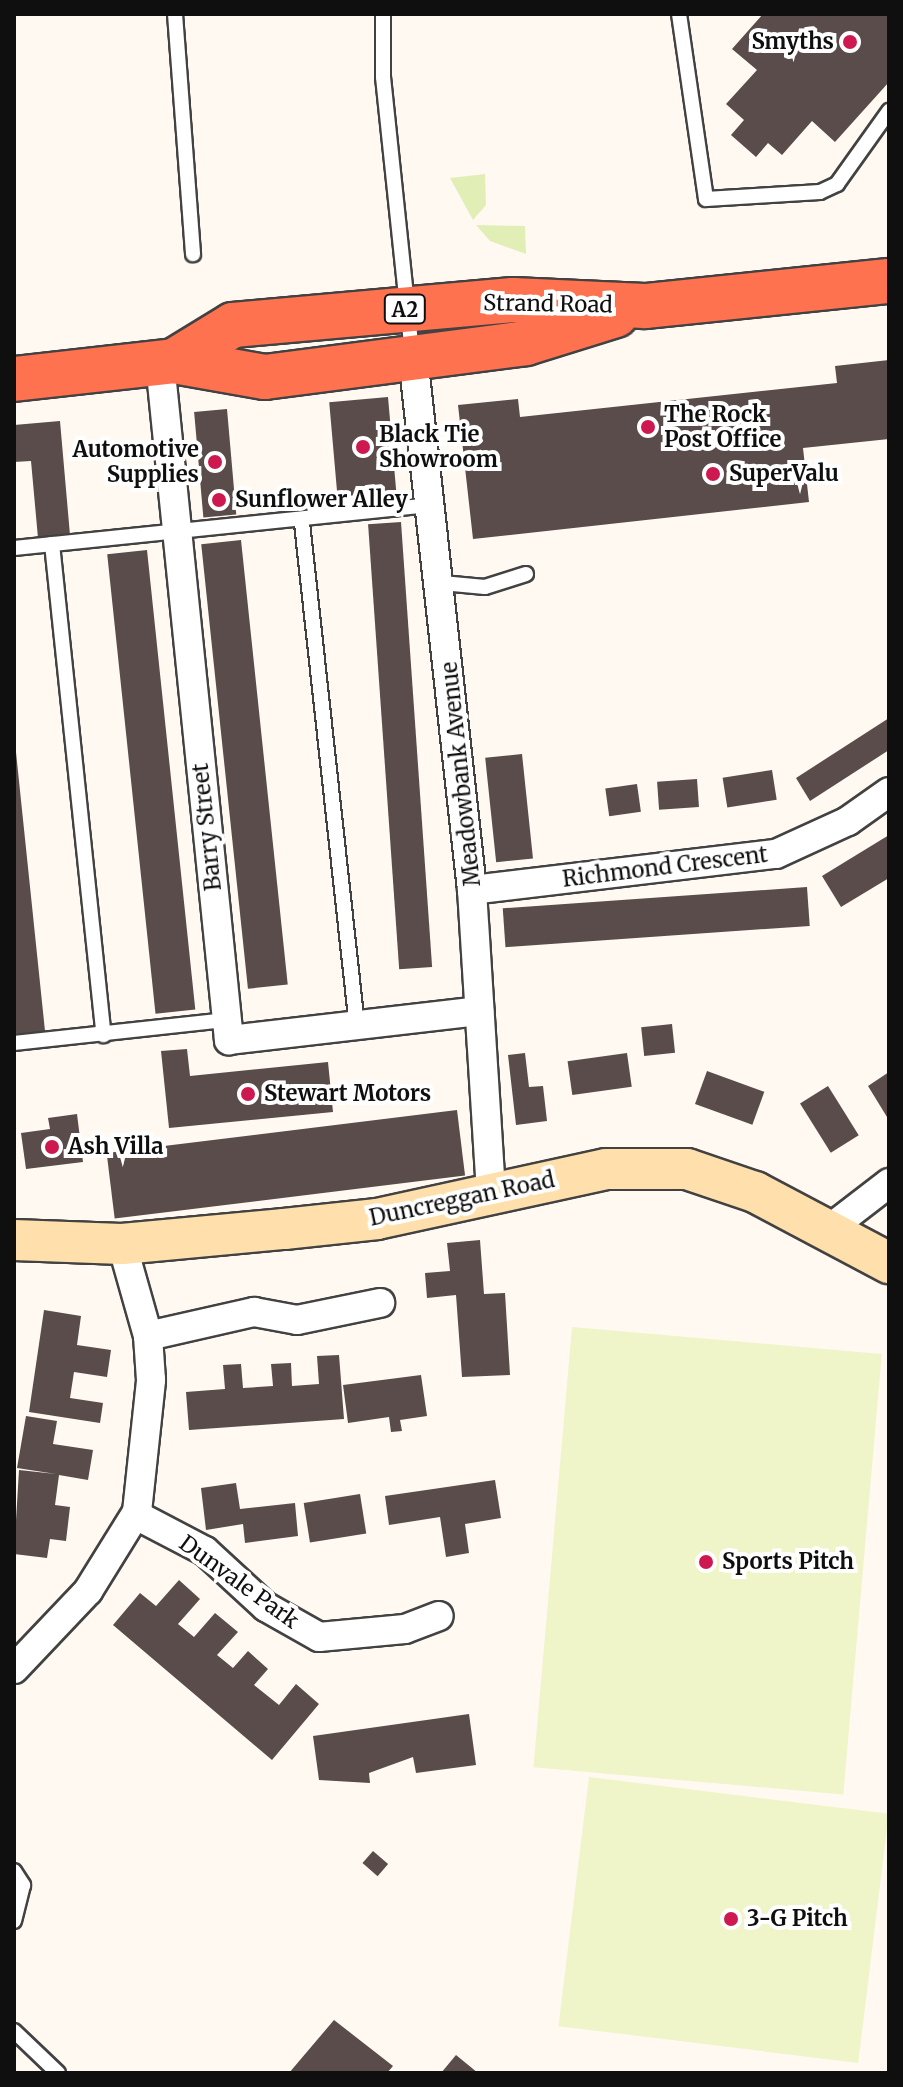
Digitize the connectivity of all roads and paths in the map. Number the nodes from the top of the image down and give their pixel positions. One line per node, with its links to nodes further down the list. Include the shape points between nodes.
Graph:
1 (175, 14): 5 (lane)
2 (383, 14): 8 (lane)
3 (679, 14): 4 (lane, via 706,199 828,188 850,170)
4 (889, 111)
5 (193, 254)
6 (889, 281): 7 (highway, Strand Road / A2)
7 (645, 306): 8 (highway, Strand Road / A2, via 513,300); 9 (highway, Strand Road / A2, via 526,343)
8 (407, 309): 9 (lane); 10 (highway, Strand Road / A2, via 233,325)
9 (413, 357): 10 (highway, Strand Road / A2, via 246,378); 12 (street, Meadowbank Avenue)
10 (167, 362): 11 (highway, Strand Road / A2); 14 (street, Barry Street)
11 (14, 379)
12 (433, 505): 13 (lane); 18 (street, Meadowbank Avenue)
13 (302, 523): 14 (lane); 23 (lane)
14 (177, 532): 15 (lane); 22 (street, Barry Street)
15 (52, 544): 16 (lane); 24 (lane)
16 (14, 548)
17 (526, 574): 18 (lane, via 485,587)
18 (442, 583): 20 (street, Meadowbank Avenue)
19 (889, 792): 20 (street, Richmond Crescent, via 848,821 776,854)
20 (472, 890): 21 (street, Meadowbank Avenue)
21 (479, 1011): 23 (street); 27 (street, Meadowbank Avenue)
22 (227, 1020): 23 (street, via 229,1040); 24 (lane)
23 (357, 1026)
24 (104, 1035): 25 (lane)
25 (14, 1043)
26 (889, 1183): 28 (street)
27 (491, 1192): 28 (main road, Duncreggan Road, via 606,1169 687,1169 755,1192); 30 (main road, Duncreggan Road, via 377,1219)
28 (828, 1230): 31 (main road, Duncreggan Road)
29 (14, 1240): 30 (main road, Duncreggan Road)
30 (122, 1244): 33 (street)
31 (889, 1263)
32 (380, 1303): 33 (street, via 297,1320 254,1312)
33 (148, 1336): 34 (street, via 150,1421)
34 (136, 1515): 35 (street, Dunvale Park, via 205,1551 266,1607 319,1637 405,1629); 36 (street, via 88,1591)
35 (439, 1616)
36 (14, 1669)
37 (14, 1871): 38 (lane, via 23,1885)
38 (14, 1921)
39 (14, 2031): 40 (lane)
40 (58, 2073)

